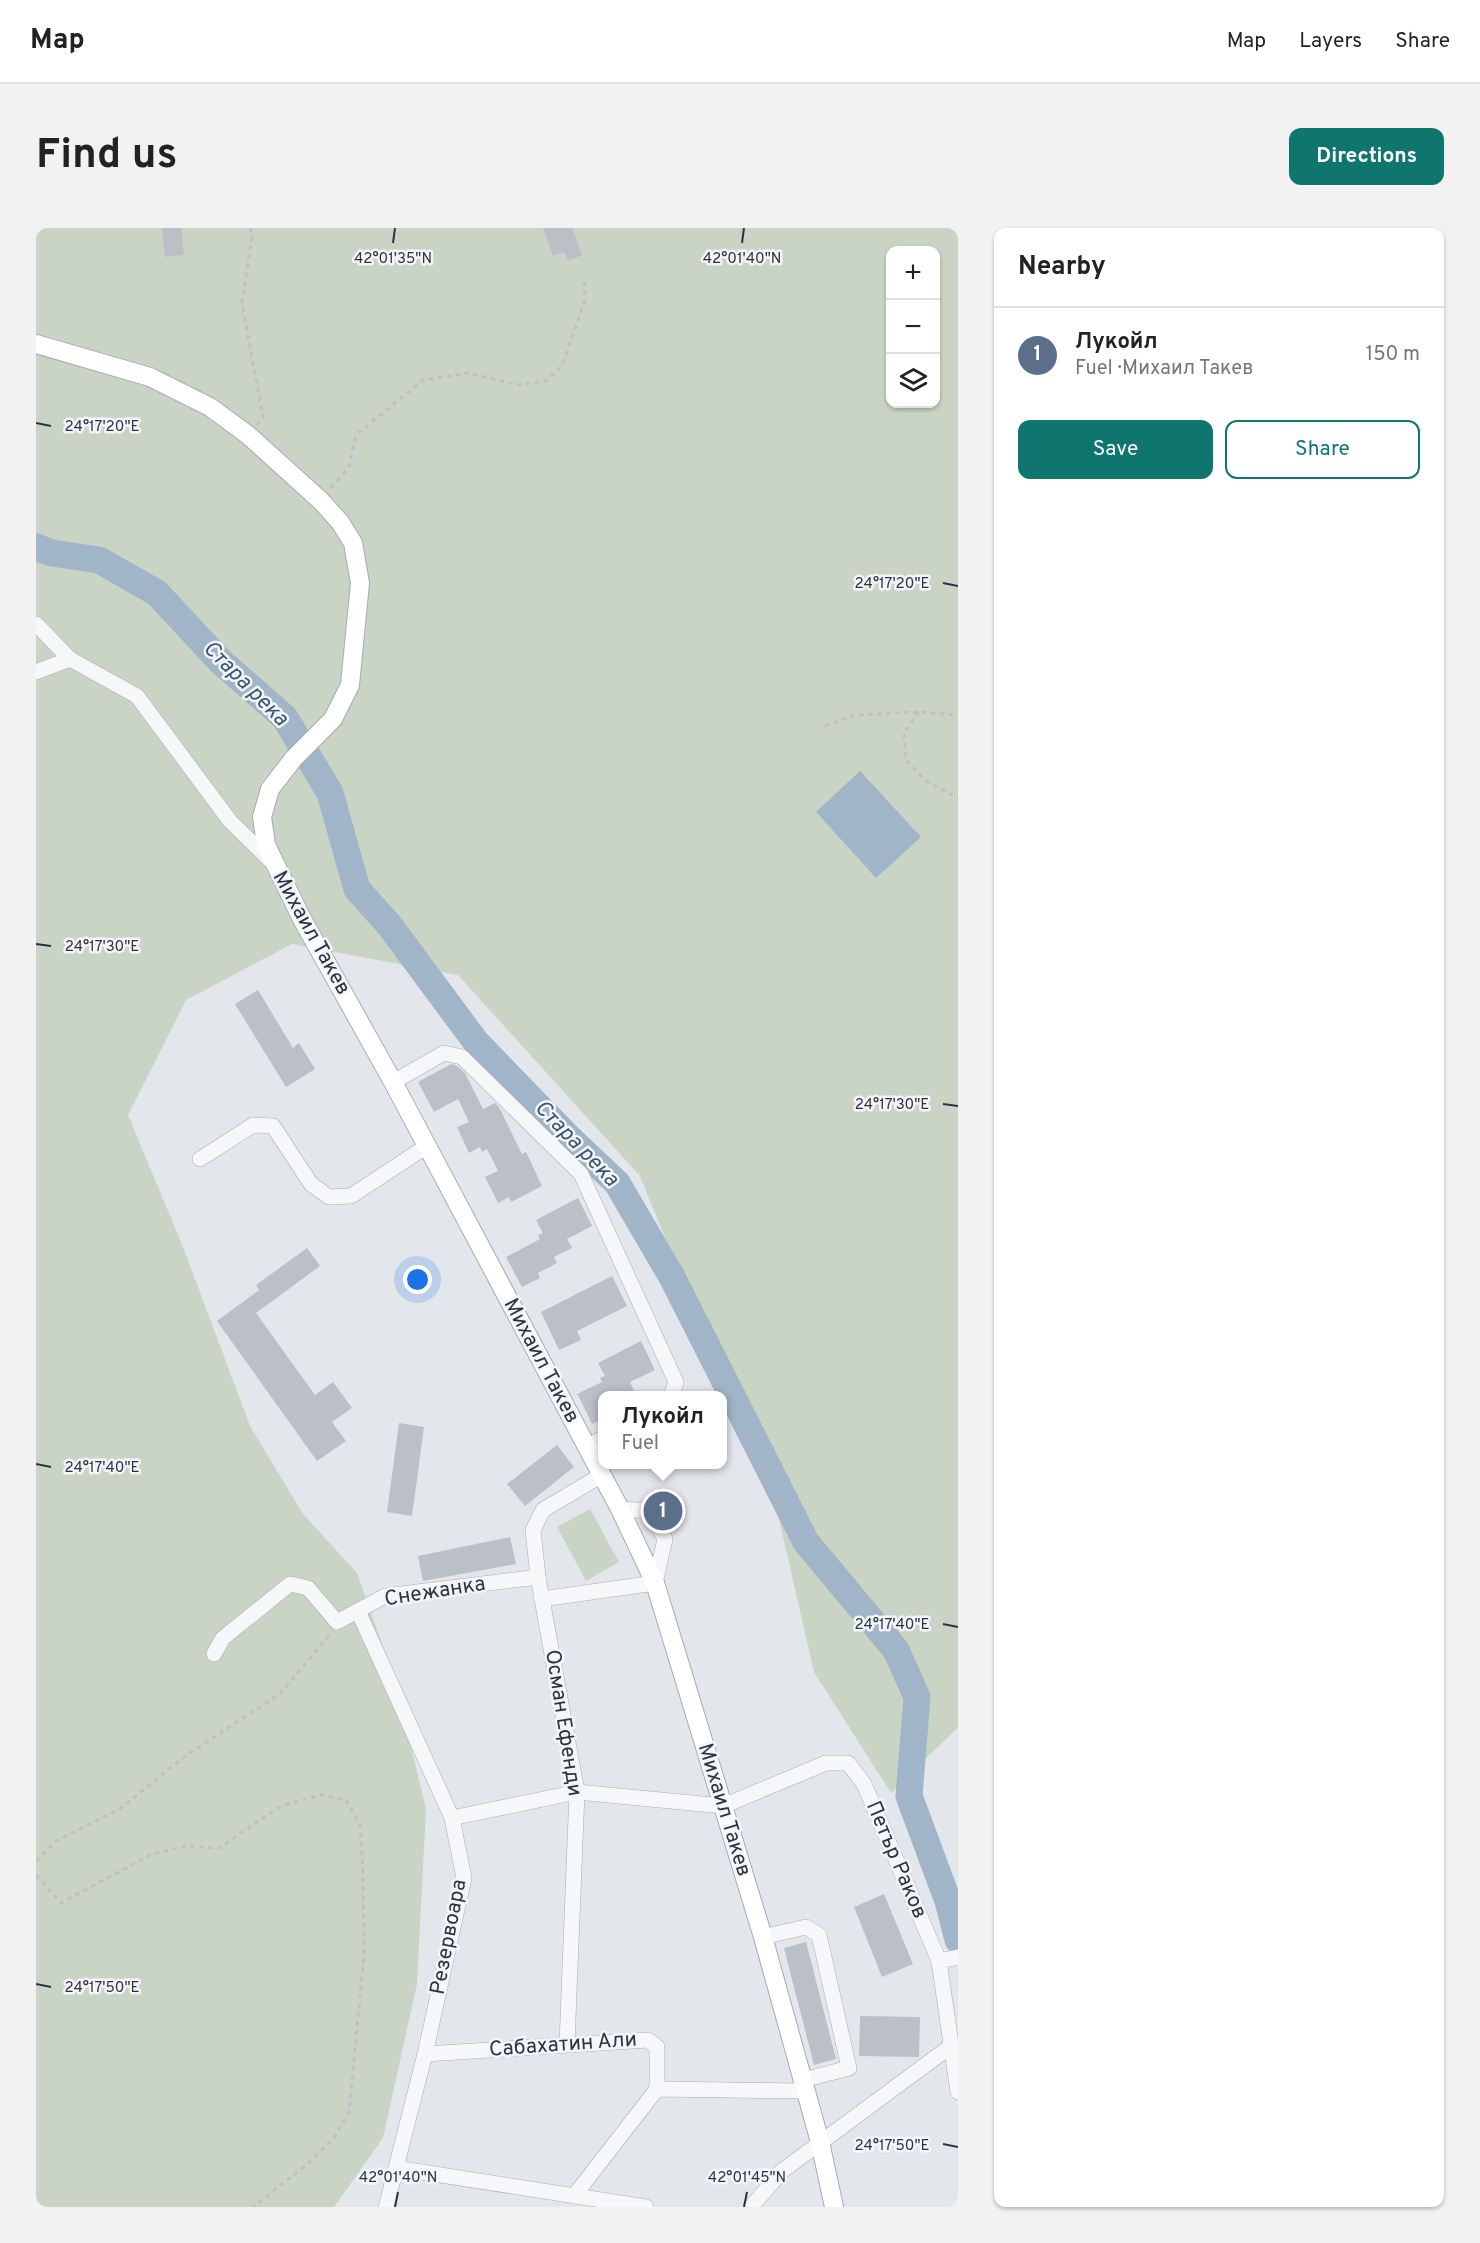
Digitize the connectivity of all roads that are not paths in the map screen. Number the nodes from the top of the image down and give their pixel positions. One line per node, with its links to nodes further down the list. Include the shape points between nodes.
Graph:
1 (36, 344): 5 (main road, Михаил Такев, via 170,385 210,407 248,435 321,501 352,543 360,583 350,684 333,719 275,780 264,802 263,831)
2 (36, 624): 3 (street)
3 (70, 659): 4 (street); 5 (street, via 137,696 230,821)
4 (36, 672)
5 (271, 861): 6 (main road, Михаил Такев)
6 (393, 1082): 7 (main road, Михаил Такев); 9 (street, via 444,1053 462,1057 581,1174 676,1383)
7 (427, 1146): 8 (street, via 351,1196 329,1197 311,1184 273,1125 253,1125); 11 (main road, Михаил Такев)
8 (200, 1159)
9 (673, 1391)
10 (598, 1441): 11 (street)
11 (587, 1447): 12 (main road, Михаил Такев)
12 (598, 1468)
13 (599, 1469): 14 (main road, Михаил Такев)
14 (602, 1475): 15 (main road, Михаил Такев); 16 (street, Осман Ефенди, via 543,1510 533,1530)
15 (620, 1509): 17 (main road, Михаил Такев); 17 (street, via 650,1511 665,1539)
16 (538, 1576): 18 (street, Осман Ефенди); 19 (street, Снежанка, via 385,1596)
17 (655, 1583): 18 (street); 22 (main road, Михаил Такев)
18 (542, 1599): 21 (street, Осман Ефенди)
19 (358, 1611): 20 (street, Снежанка, via 340,1621 308,1588 290,1584 223,1638); 23 (street, Резервоара)
20 (214, 1654)
21 (577, 1792): 22 (street); 23 (street); 27 (street, Осман Ефенди)
22 (723, 1806): 24 (main road, Михаил Такев); 26 (street, Петър Раков, via 826,1762 848,1763 864,1784)
23 (452, 1818): 29 (street, Резервоара, via 464,1878)
24 (763, 1937): 30 (main road, Михаил Такев); 30 (street, via 806,1927 819,1935 849,2068)
25 (958, 1957): 26 (street)
26 (939, 1961): 28 (street, Петър Раков)
27 (567, 2044): 29 (street, Сабахатин Али); 31 (street, Сабахатин Али, via 648,2040 657,2047)
28 (951, 2046): 32 (street, Петър Раков); 33 (street)
29 (424, 2054): 34 (street, Резервоара)
30 (804, 2085): 31 (street); 33 (main road, Михаил Такев)
31 (657, 2089): 35 (street)
32 (958, 2092)
33 (820, 2142): 38 (street, via 782,2171); 39 (main road, Михаил Такев)
34 (396, 2168): 35 (street); 36 (street, Резервоара)
35 (574, 2196): 37 (street)
36 (386, 2207)
37 (646, 2207)
38 (752, 2207)
39 (834, 2207)

